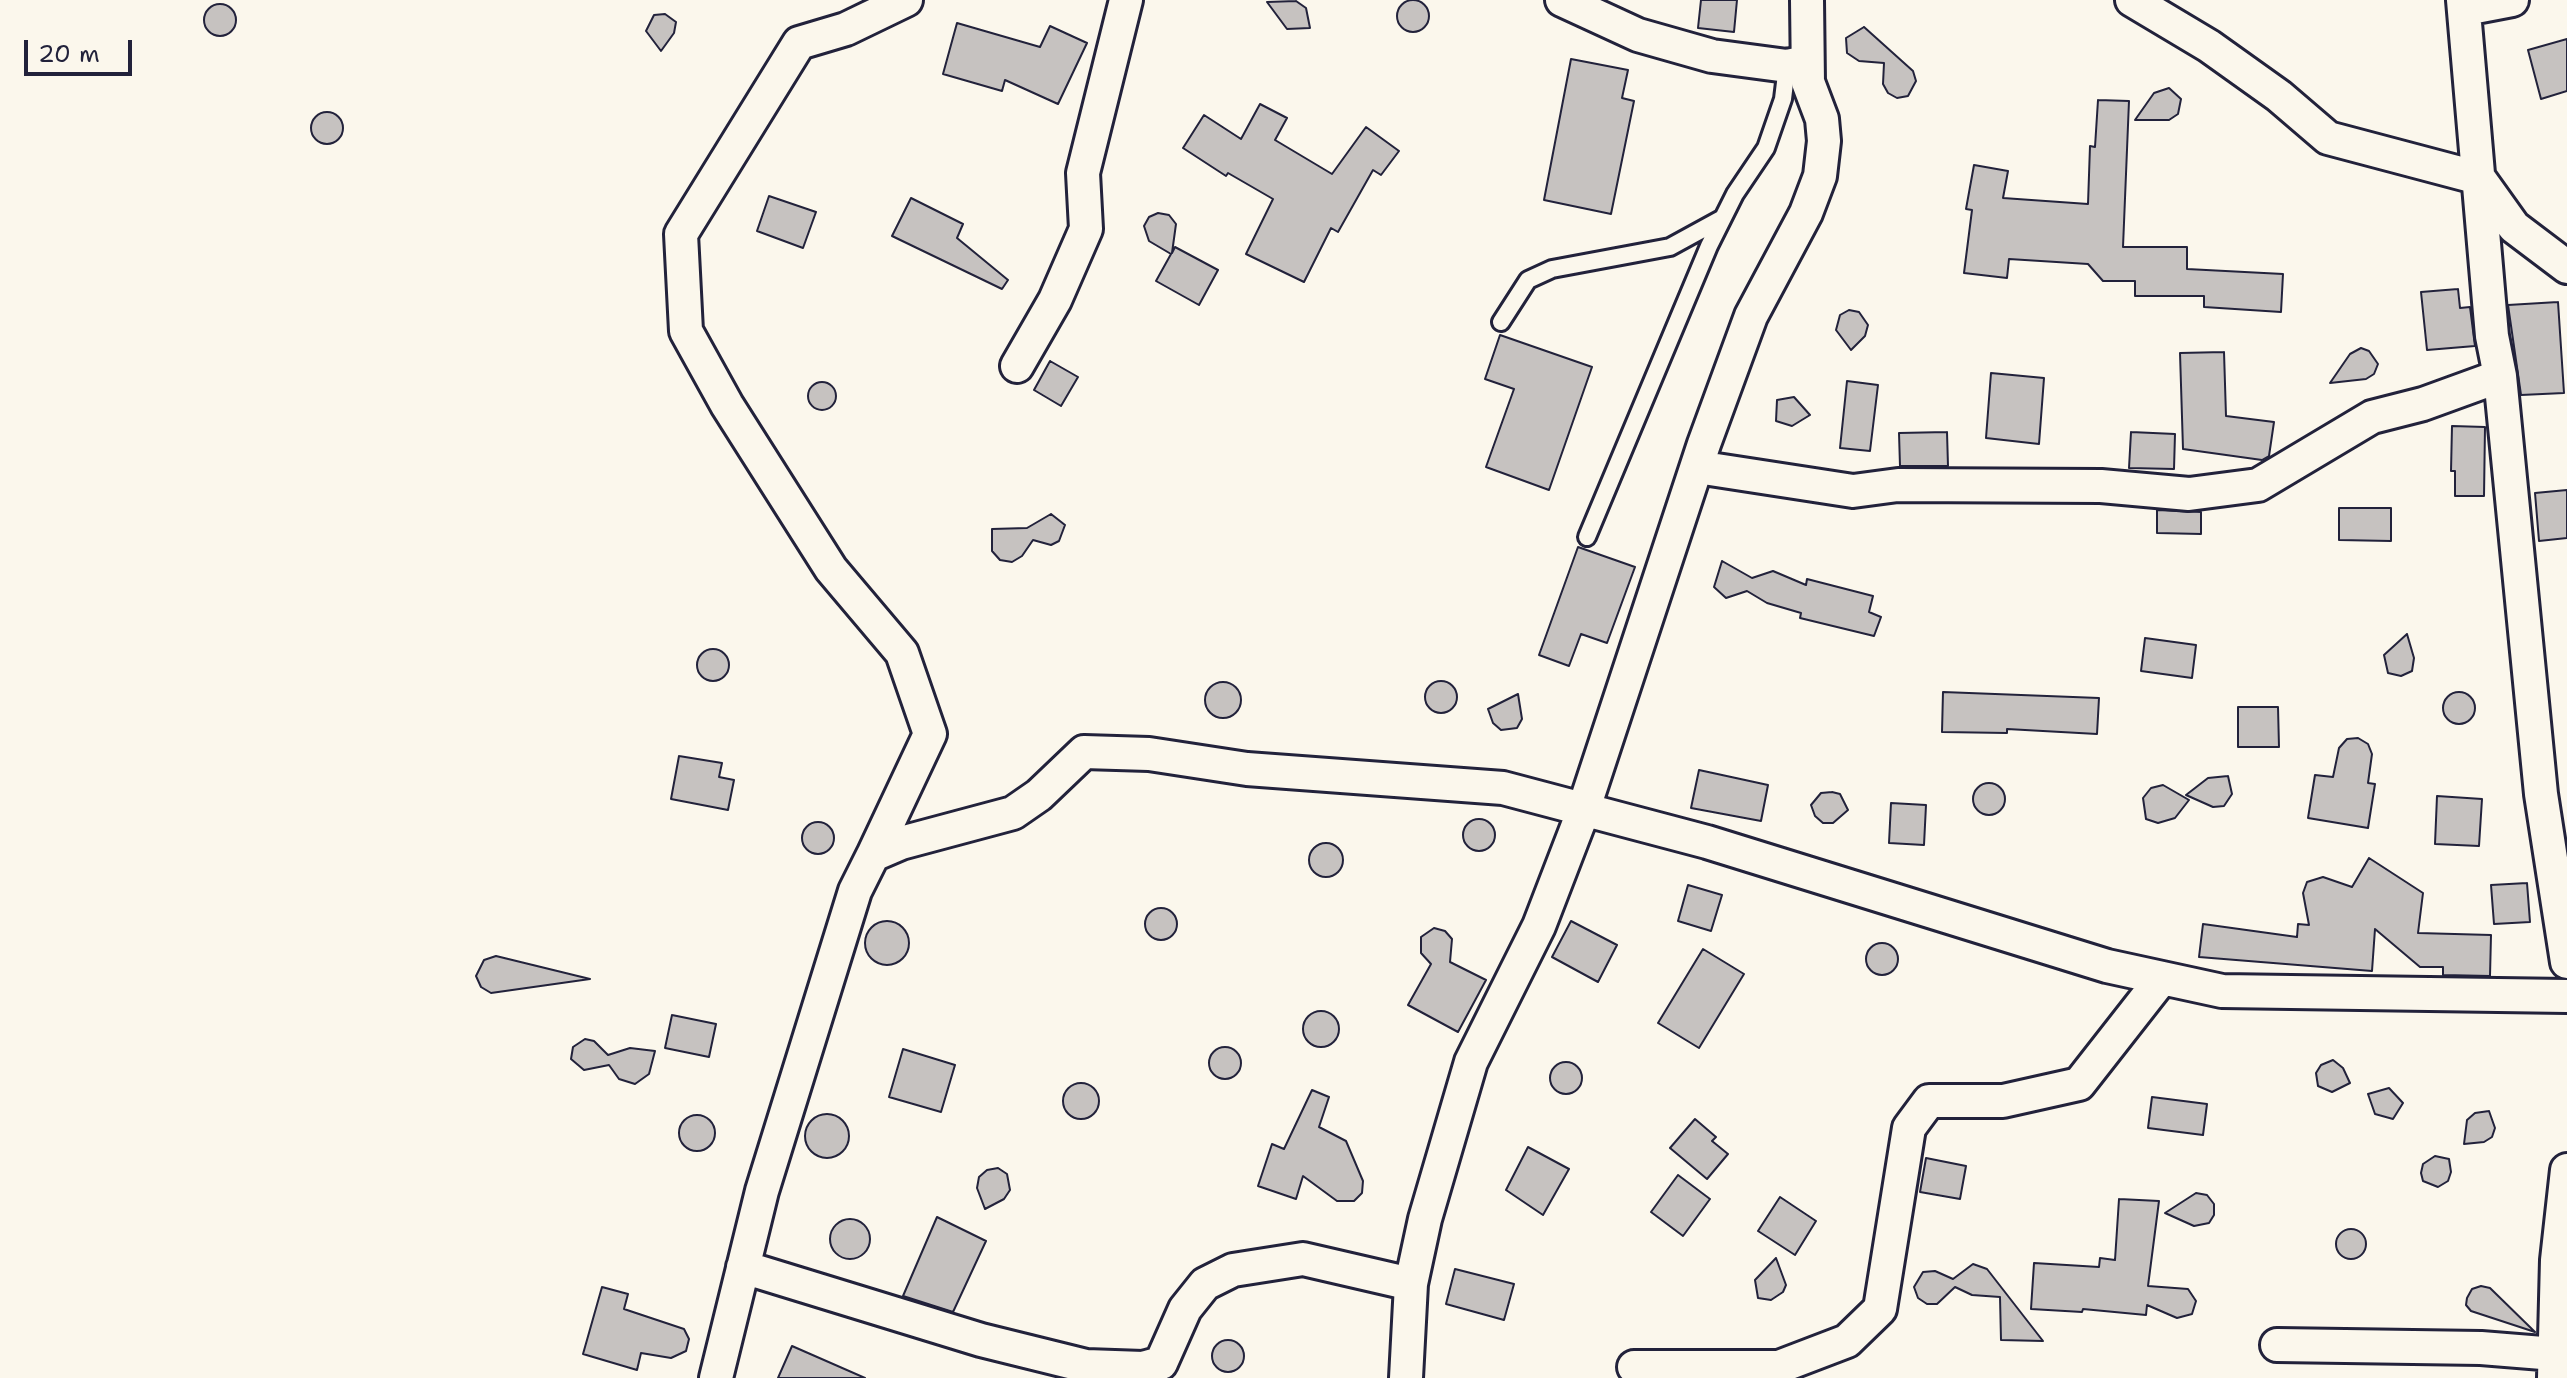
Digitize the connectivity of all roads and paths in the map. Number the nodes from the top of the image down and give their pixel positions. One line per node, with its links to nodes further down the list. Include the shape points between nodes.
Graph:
1 (906, 0): 18 (street, via 846,29 799,43 681,234 686,331 831,569 902,653 930,734)
2 (1126, 0): 13 (street, via 1083,173 1086,229 1055,300)
3 (1562, 0): 8 (street, via 1638,35 1712,56)
4 (1807, 0): 8 (street)
5 (2132, 0): 9 (street, via 2209,46 2328,138)
6 (2512, 0): 7 (street)
7 (2464, 4): 9 (street)
8 (1797, 64): 10 (lane, via 1766,148); 15 (street, via 1822,119 1820,176 1751,316)
9 (2479, 178): 11 (street, via 2514,227); 14 (street)
10 (1723, 218): 12 (lane, via 1670,247 1552,269 1528,280); 16 (lane)
11 (2567, 267)
12 (1501, 322)
13 (1017, 366)
14 (2500, 376): 15 (street, via 2372,417 2258,485 2189,494 2085,486 1898,485 1853,491); 19 (street, via 2541,794)
15 (1697, 467): 17 (street)
16 (1587, 537)
17 (1584, 807): 18 (street, via 1503,788 1084,752 1013,813); 20 (street, via 2107,966); 24 (street, via 1539,926 1471,1062)
18 (873, 855): 23 (street, via 851,906)
19 (2567, 962)
20 (2162, 978): 21 (street, via 2222,991); 27 (street, via 2079,1084 2003,1101 1929,1101 1909,1128 1880,1309 1847,1341 1779,1367)
21 (2567, 996)
22 (2567, 1170): 26 (street, via 2557,1260)
23 (743, 1267): 24 (street, via 996,1344 1086,1366 1143,1368 1161,1363 1185,1309 1205,1284 1233,1270 1303,1259); 28 (street)
24 (1411, 1284): 29 (street)
25 (2277, 1345): 26 (street, via 2481,1348)
26 (2554, 1366)
27 (1634, 1367)
28 (716, 1378)
29 (1406, 1378)

